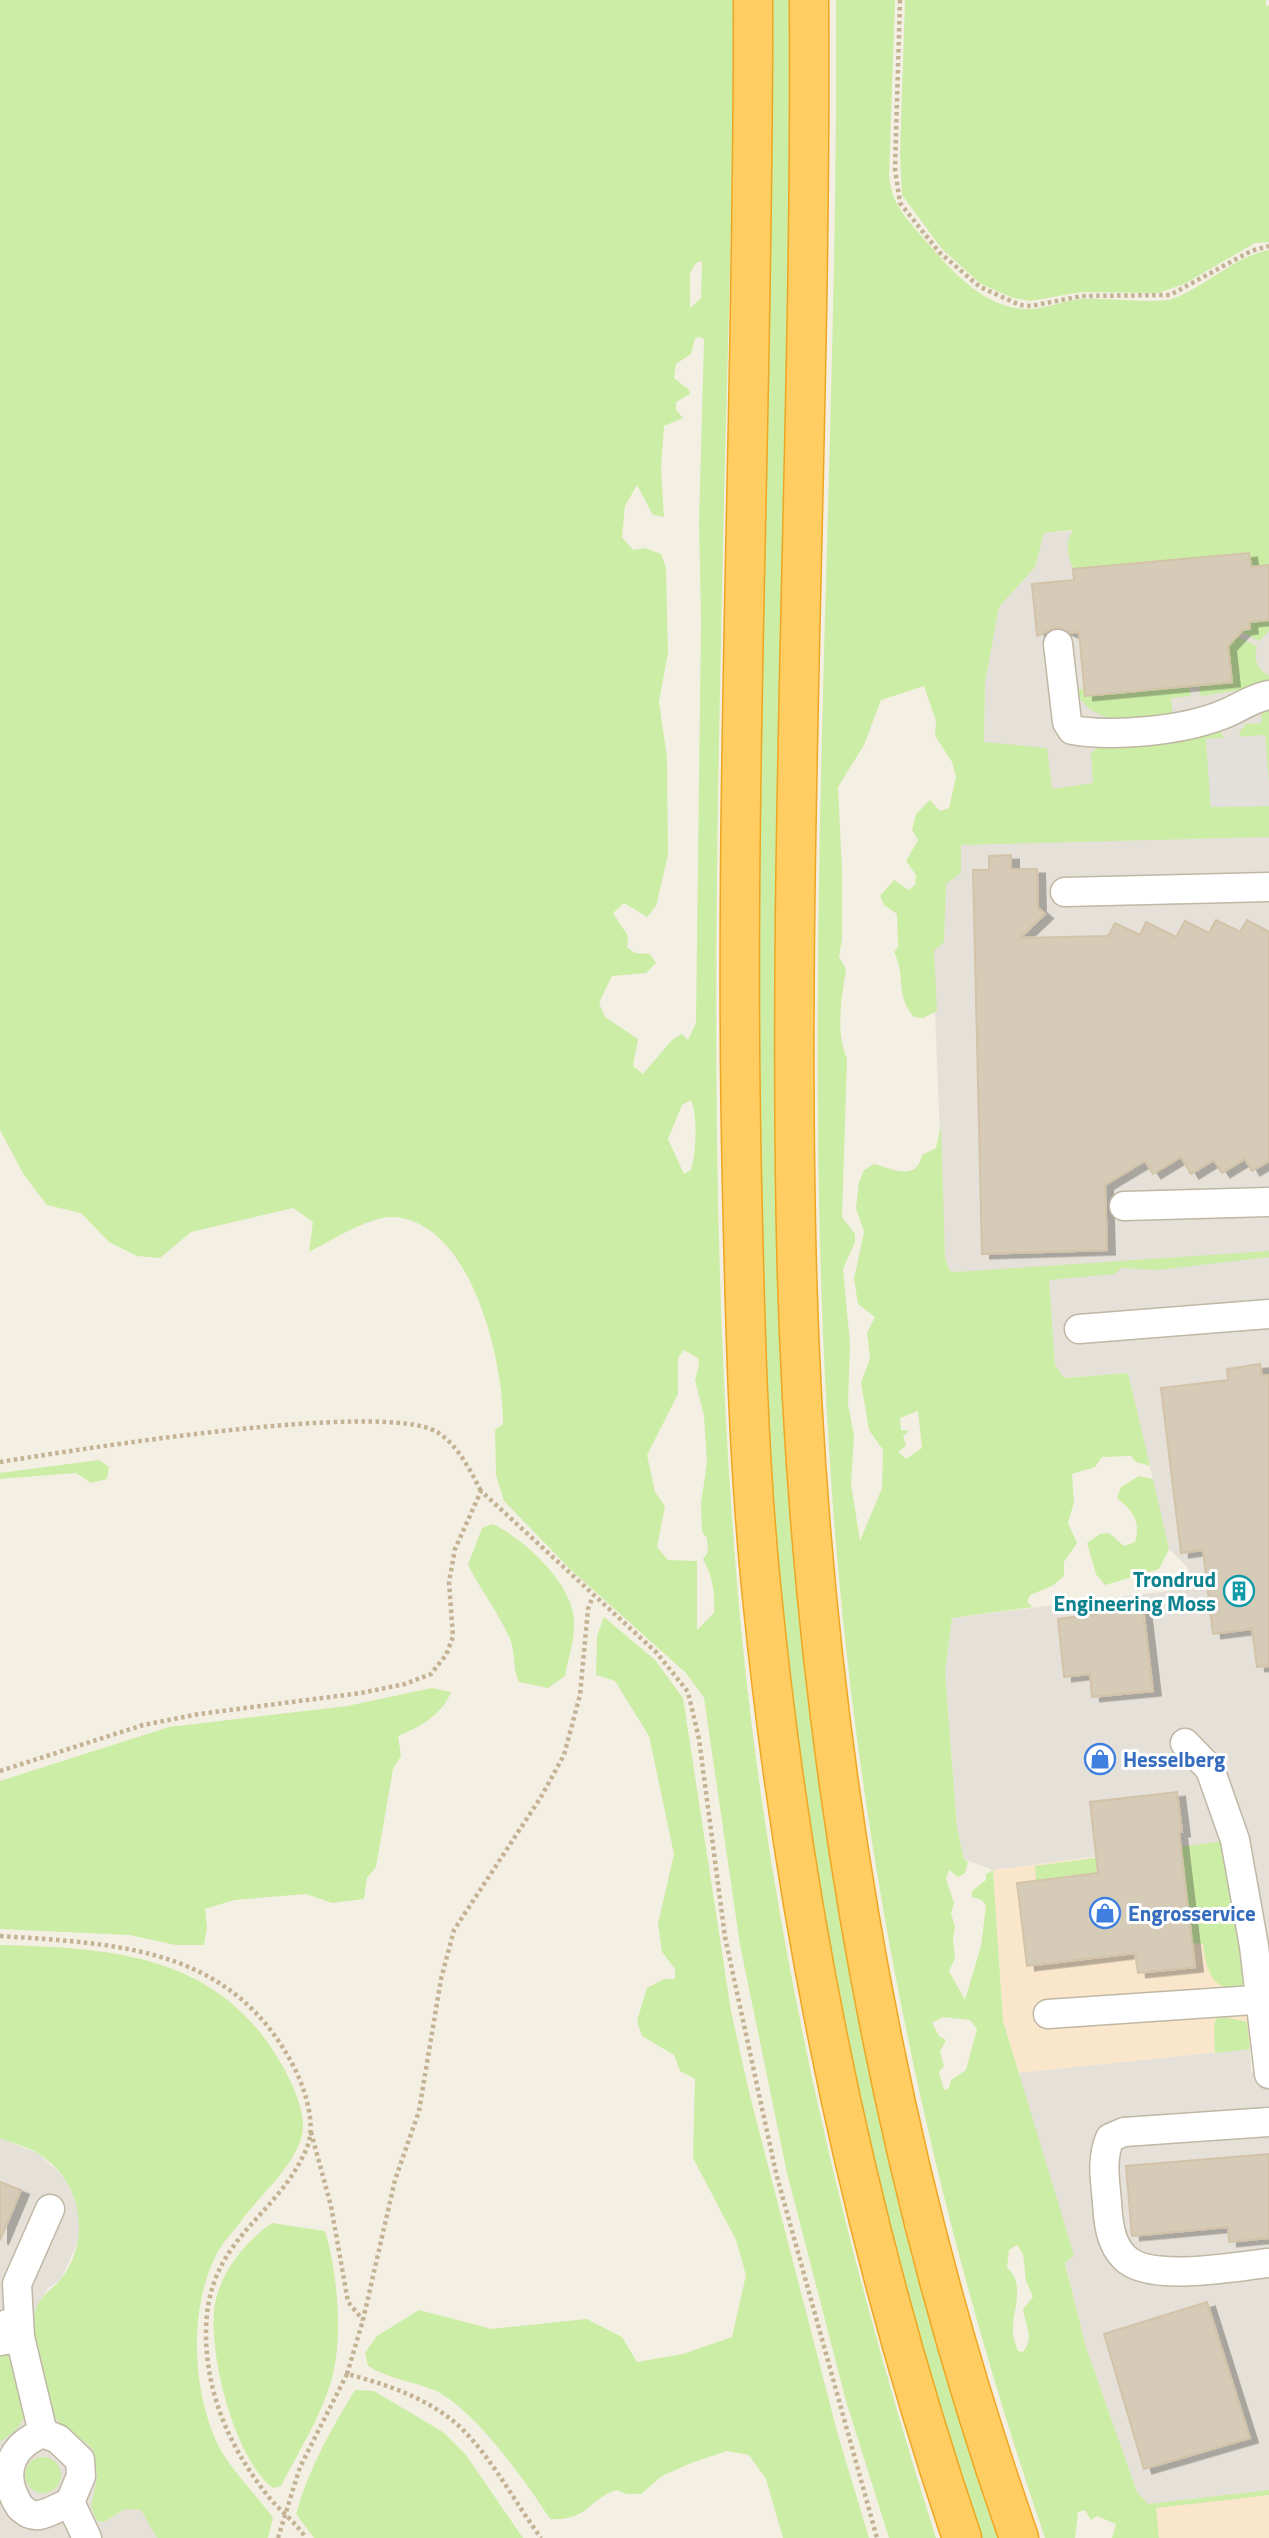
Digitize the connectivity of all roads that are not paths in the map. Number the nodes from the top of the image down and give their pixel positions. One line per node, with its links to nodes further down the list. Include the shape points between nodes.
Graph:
1 (753, 0): 26 (highway, via 739,1069 745,1343 761,1589 783,1779 826,2036 892,2313)
2 (809, 0): 27 (highway, via 794,993 797,1278 809,1500 848,1850 884,2044 932,2250)
3 (1058, 643): 4 (lane, via 1067,722 1072,730 1110,733 1196,724)
4 (1269, 695)
5 (1269, 887): 6 (lane)
6 (1065, 892)
7 (1269, 1202): 8 (lane)
8 (1124, 1206)
9 (1269, 1314): 10 (lane)
10 (1079, 1329)
11 (1185, 1743): 12 (lane, via 1210,1769 1222,1794)
12 (1265, 2000): 13 (lane); 14 (lane)
13 (1048, 2014)
14 (1269, 2074)
15 (1269, 2122): 17 (lane, via 1124,2132 1110,2138 1104,2153 1108,2218 1113,2240 1126,2259 1172,2271)
16 (50, 2209): 19 (lane, via 17,2284)
17 (1269, 2263)
18 (0, 2317): 19 (lane)
19 (10, 2339): 20 (lane)
20 (43, 2433): 21 (lane, via 26,2440); 23 (lane, via 58,2439 80,2460 81,2476)
21 (2, 2462): 22 (lane)
22 (4, 2496): 24 (lane)
23 (70, 2502): 24 (lane); 25 (lane)
24 (29, 2526)
25 (87, 2538)
26 (962, 2538)
27 (1019, 2538)

